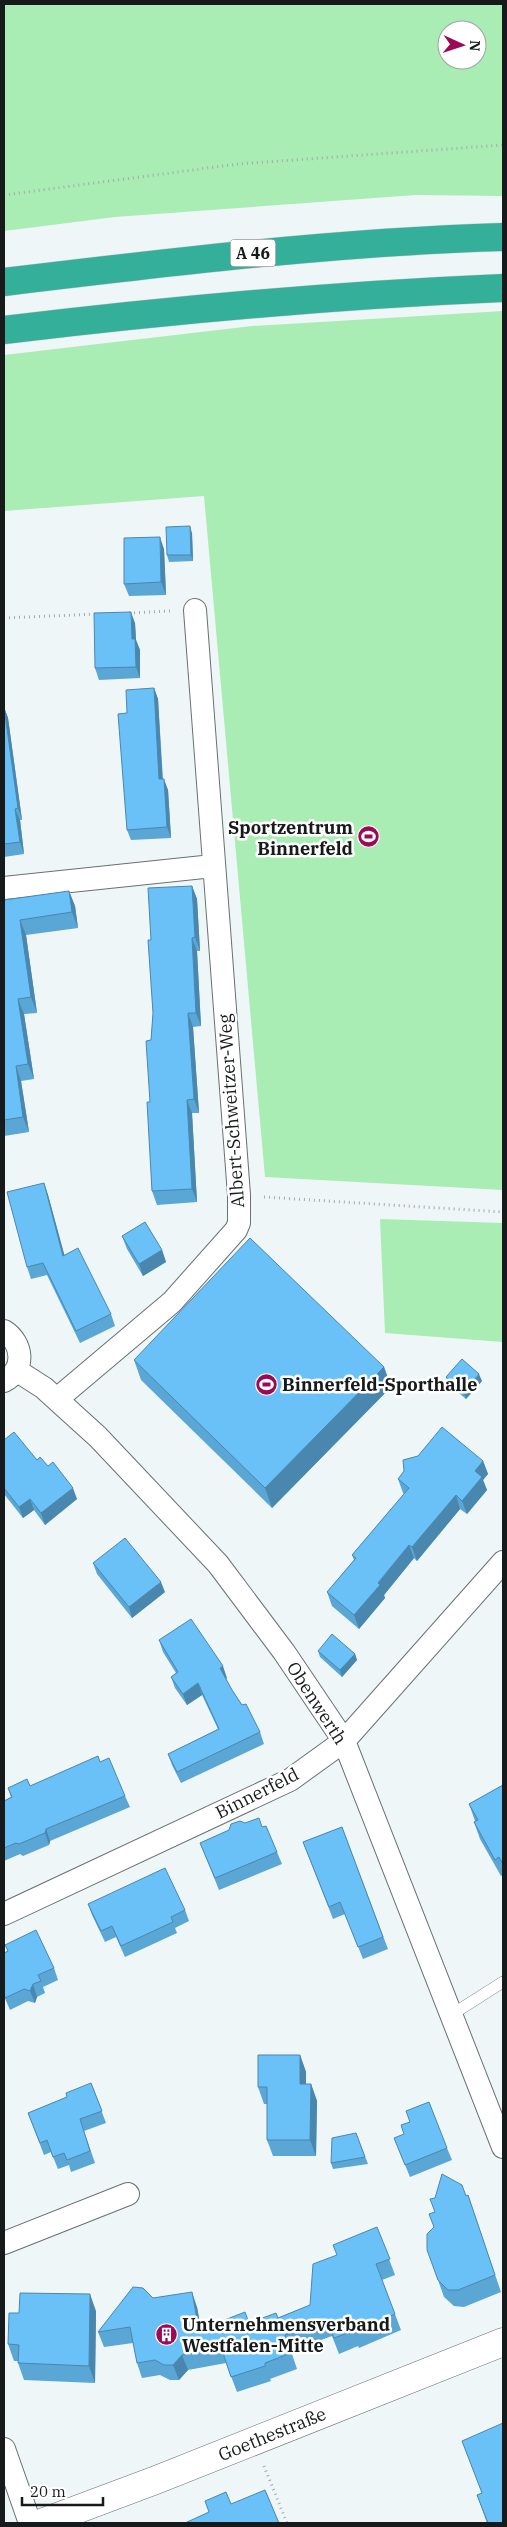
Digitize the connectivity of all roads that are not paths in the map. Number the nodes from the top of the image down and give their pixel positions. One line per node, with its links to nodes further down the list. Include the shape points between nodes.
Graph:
1 (503, 237): 2 (highway, A 46, via 271,251)
2 (4, 282)
3 (503, 288): 4 (highway, via 279,302 126,315)
4 (4, 330)
5 (195, 610): 6 (street, Albert-Schweitzer-Weg)
6 (213, 866): 7 (street); 10 (street, Albert-Schweitzer-Weg, via 239,1223 172,1302)
7 (4, 888)
8 (4, 1331): 9 (street, Obenwerth, via 12,1336 20,1353)
9 (10, 1376): 10 (street, Obenwerth)
10 (57, 1398): 12 (street, Obenwerth, via 218,1564 284,1652)
11 (503, 1562): 12 (street, Binnerfeld)
12 (344, 1741): 13 (street, Binnerfeld, via 290,1780); 15 (street, Obenwerth)
13 (4, 1914)
14 (503, 1982): 15 (lane)
15 (451, 2015): 16 (street, Obenwerth)
16 (503, 2147)
17 (128, 2194): 18 (street)
18 (4, 2243)
19 (503, 2342): 22 (street, Goethestraße)
20 (4, 2449): 21 (street)
21 (30, 2523)
22 (41, 2523)

